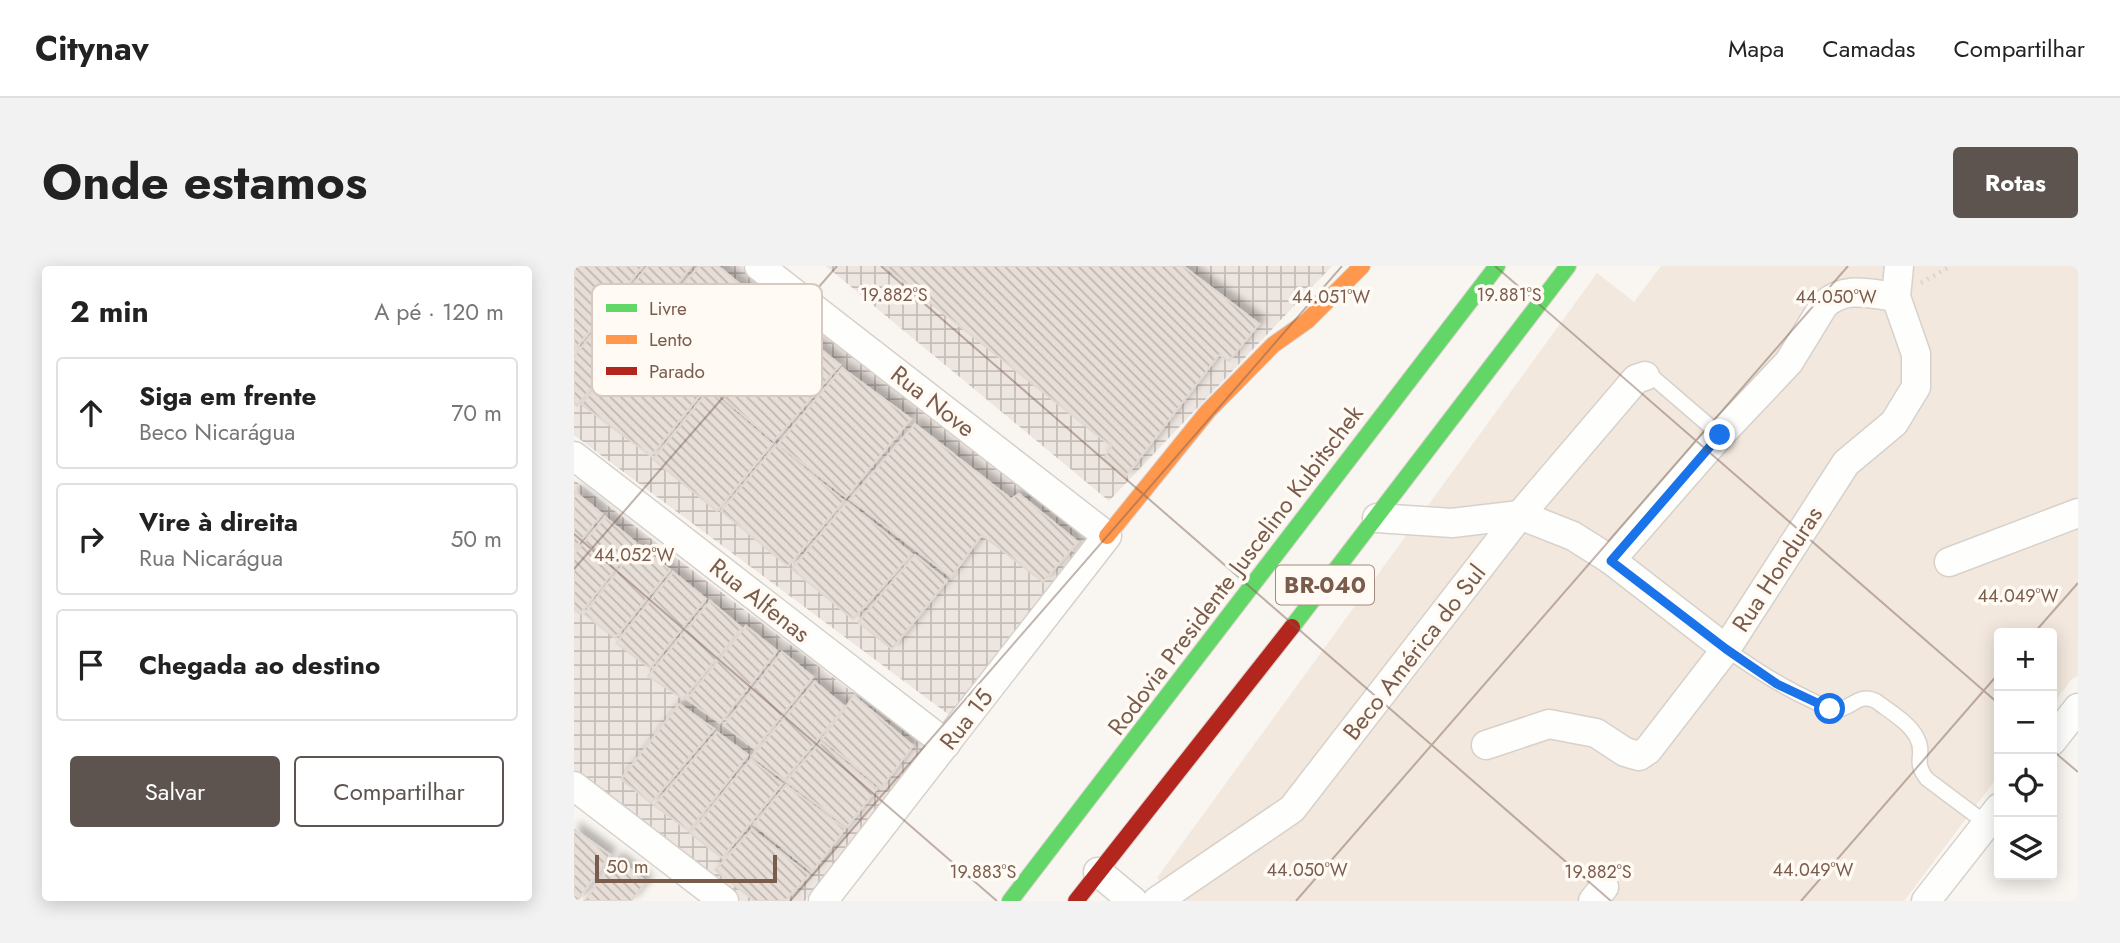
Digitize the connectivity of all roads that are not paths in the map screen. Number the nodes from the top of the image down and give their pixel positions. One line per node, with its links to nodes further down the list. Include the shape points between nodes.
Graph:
1 (759, 266): 6 (street, Rua Nove)
2 (1362, 266): 15 (highway, via 1208,411)
3 (1497, 266): 28 (highway, Rodovia Presidente Juscelino Kubitschek / BR-040)
4 (1568, 266): 14 (highway, BR-040)
5 (1899, 266): 7 (street, Rua Honduras)
6 (782, 284)
7 (1896, 297): 10 (street, via 1849,291 1831,298 1789,362); 18 (street, Rua Honduras, via 1916,354 1916,387 1894,423 1846,463)
8 (822, 315): 15 (street, Rua Nove)
9 (1645, 376): 10 (lane, via 1655,379); 13 (street, Beco América do Sul, via 1636,379)
10 (1720, 435): 16 (street)
11 (574, 456): 21 (street, Rua Alfenas)
12 (2078, 513): 17 (street)
13 (1520, 515): 14 (street, via 1452,523); 16 (street, via 1573,536); 31 (street, Beco América do Sul, via 1292,809)
14 (1377, 518): 25 (highway, BR-040)
15 (1107, 536): 21 (street, Rua 15)
16 (1611, 561): 18 (street)
17 (1949, 562)
18 (1726, 649): 22 (street, Rua Honduras, via 1639,756 1596,733 1549,724); 24 (lane, via 1777,684 1830,709 1842,709 1860,698 1876,701 1919,740 1920,770 1927,779)
19 (2078, 708): 20 (street)
20 (2057, 735)
21 (946, 744): 27 (street, Rua 15)
22 (1486, 745)
23 (574, 786): 26 (street)
24 (1993, 816): 32 (street)
25 (1098, 872): 29 (highway, BR-040); 30 (street)
26 (724, 901)
27 (823, 901)
28 (1010, 901)
29 (1076, 901)
30 (1133, 901)
31 (1157, 901)
32 (1926, 901)

